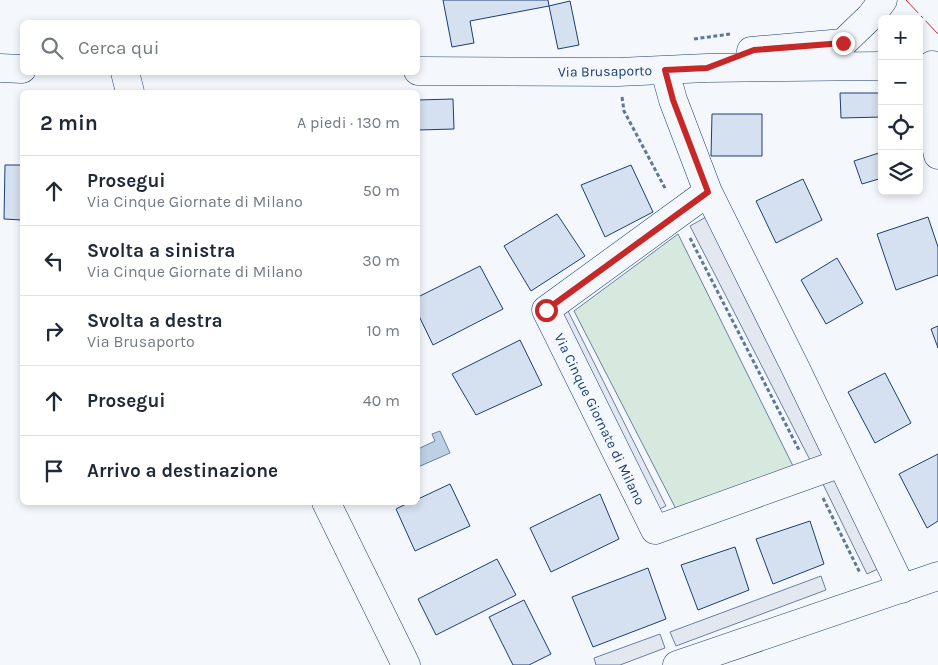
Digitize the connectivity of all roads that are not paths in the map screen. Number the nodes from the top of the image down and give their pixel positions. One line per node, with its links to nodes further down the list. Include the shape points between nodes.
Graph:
1 (883, 0): 5 (street, via 843,43 754,50)
2 (930, 65): 11 (street)
3 (878, 66): 5 (street, Via Brusaporto)
4 (0, 68): 6 (street)
5 (707, 68): 7 (street, Via Brusaporto)
6 (20, 69)
7 (665, 70): 8 (street, Via Brusaporto); 12 (street)
8 (420, 72)
9 (126, 75): 10 (street)
10 (130, 90)
11 (938, 155)
12 (708, 192): 13 (street); 13 (street, Via Cinque Giornate di Milano, via 546,310 656,530)
13 (841, 463): 16 (street)
14 (327, 505): 17 (street)
15 (938, 576): 16 (street)
16 (902, 589): 18 (street)
17 (406, 665)
18 (677, 665)

